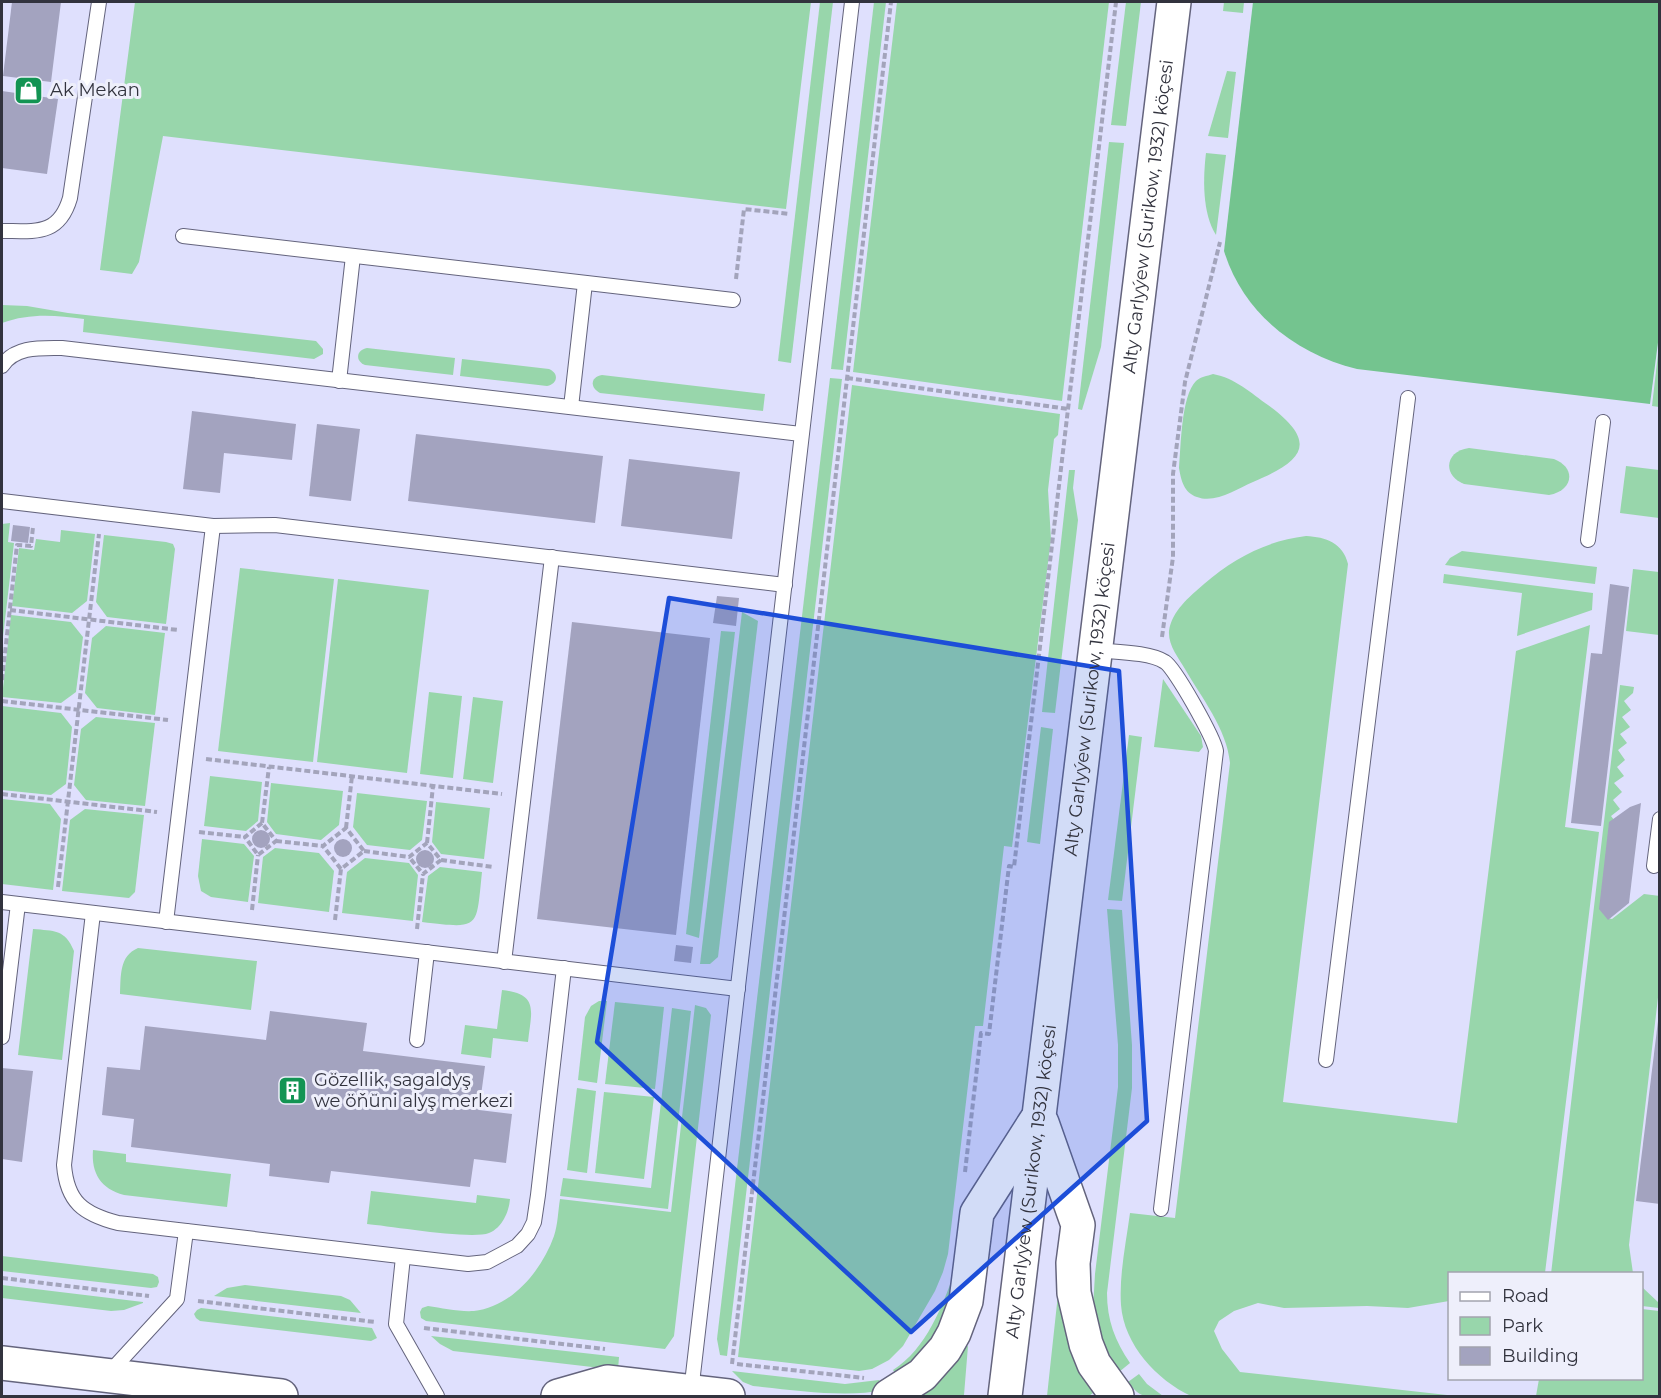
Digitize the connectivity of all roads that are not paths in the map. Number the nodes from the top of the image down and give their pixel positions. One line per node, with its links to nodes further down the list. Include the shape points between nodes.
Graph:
1 (99, 2): 4 (lane, via 66,213 52,228)
2 (852, 2): 14 (lane)
3 (1174, 2): 20 (street, Alty Garlyýew (Surikow, 1932) köçesi)
4 (2, 231)
5 (183, 236): 6 (lane)
6 (353, 256): 7 (lane); 10 (lane)
7 (585, 283): 8 (lane); 12 (lane)
8 (733, 300)
9 (2, 366): 10 (lane, via 18,352 34,347 62,348)
10 (339, 381): 12 (lane)
11 (1408, 398): 33 (lane)
12 (571, 408): 14 (lane)
13 (1603, 422): 17 (lane)
14 (801, 434): 19 (lane)
15 (2, 501): 16 (lane)
16 (213, 526): 18 (lane, via 275,525); 26 (lane)
17 (1588, 540)
18 (552, 557): 19 (lane); 28 (lane)
19 (785, 585): 30 (lane)
20 (1095, 650): 34 (street, Alty Garlyýew (Surikow, 1932) köçesi); 35 (lane, via 1167,662 1215,742 1216,761)
21 (1659, 819): 22 (lane)
22 (1654, 866)
23 (2, 902): 24 (lane)
24 (18, 904): 25 (lane); 31 (lane)
25 (93, 913): 26 (lane); 36 (lane, via 65,1179 75,1202 101,1219)
26 (166, 922): 27 (lane)
27 (427, 952): 28 (lane); 32 (lane)
28 (504, 962): 29 (lane)
29 (564, 968): 30 (lane); 37 (lane, via 538,1195 528,1234 517,1246 487,1262 468,1264)
30 (738, 989): 41 (lane)
31 (2, 1037)
32 (417, 1040)
33 (1326, 1060)
34 (1040, 1116): 40 (street, via 977,1213 966,1301 945,1349 922,1376); 46 (street, Alty Garlyýew (Surikow, 1932) köçesi); 47 (street, via 1078,1225 1074,1293 1086,1344 1094,1364)
35 (1161, 1209)
36 (186, 1231): 37 (lane); 39 (lane, via 177,1299)
37 (403, 1257): 43 (lane, via 396,1324)
38 (2, 1363): 39 (street)
39 (106, 1376): 42 (street)
40 (878, 1387)
41 (691, 1392): 44 (street, via 607,1382); 45 (street)
42 (281, 1396)
43 (437, 1396)
44 (558, 1396)
45 (728, 1396)
46 (1005, 1396)
47 (1117, 1396)

